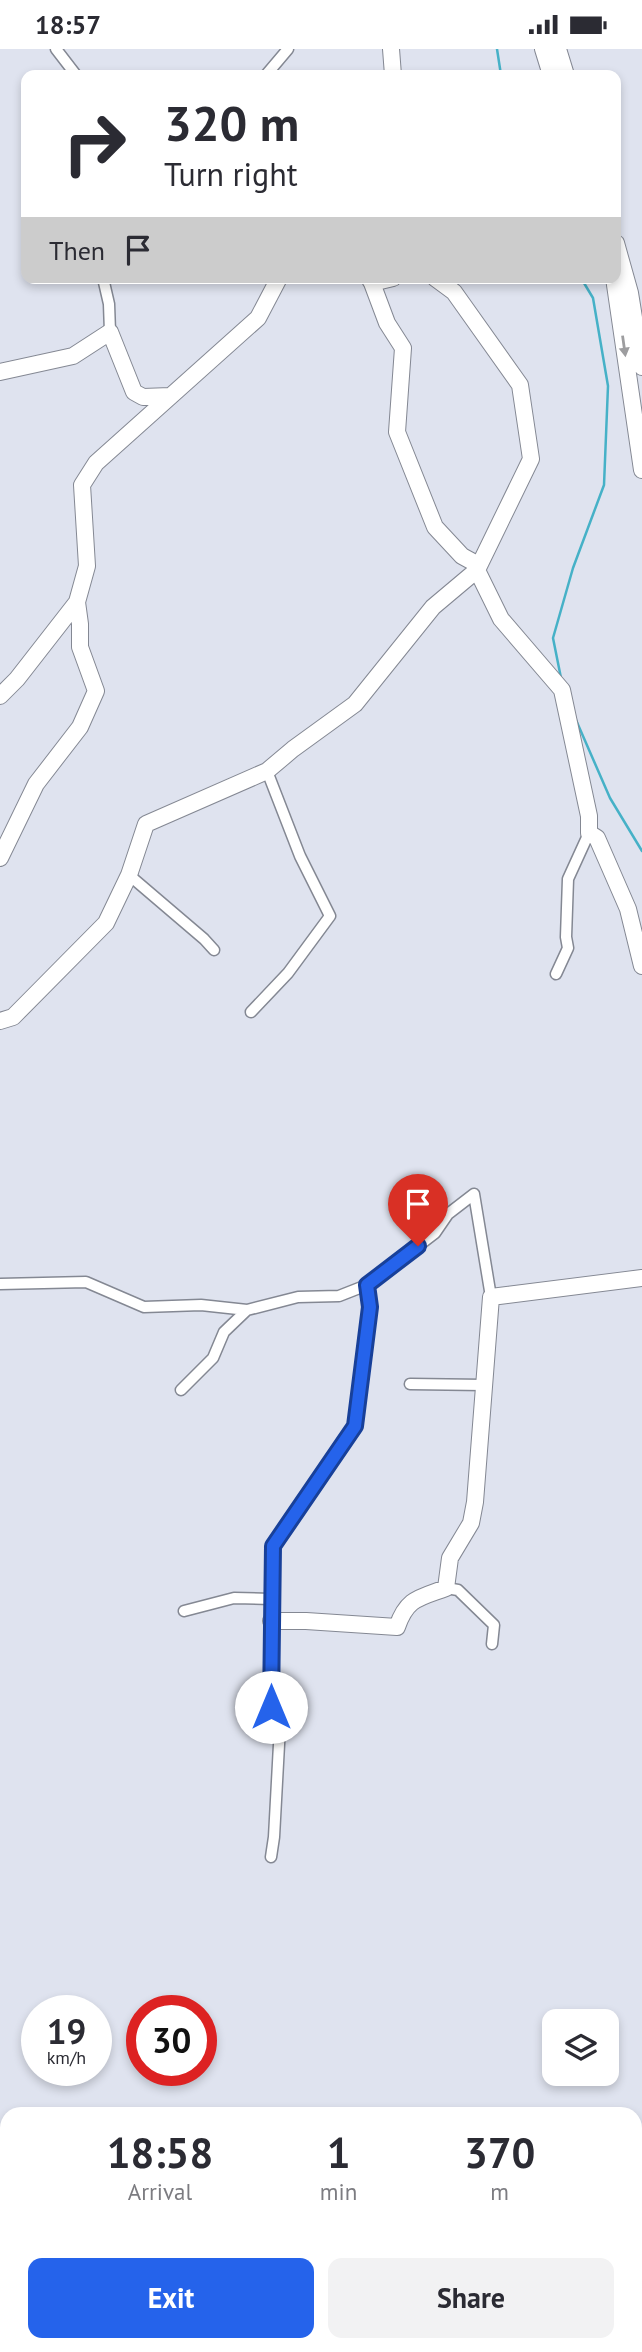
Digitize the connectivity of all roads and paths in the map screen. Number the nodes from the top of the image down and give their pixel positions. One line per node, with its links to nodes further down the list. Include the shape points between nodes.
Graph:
1 (56, 49): 6 (street)
2 (288, 49): 7 (street)
3 (391, 49): 8 (street)
4 (543, 49): 9 (street)
5 (558, 49): 10 (street)
6 (72, 70)
7 (270, 70)
8 (393, 70)
9 (549, 70)
10 (564, 70)
11 (621, 261): 18 (street)
12 (104, 284): 17 (street)
13 (276, 284): 20 (street, via 258,318)
14 (372, 284): 22 (street, via 402,348 397,432 405,454 435,527)
15 (443, 284): 22 (street, via 454,292 520,385 531,459)
16 (615, 284): 21 (street, one-way to 21)
17 (110, 332): 19 (street, via 73,356); 20 (street, via 134,392 143,397)
18 (642, 367)
19 (0, 372)
20 (170, 397): 23 (street, via 96,463 82,485 87,566)
21 (642, 470)
22 (477, 570): 25 (street, via 433,607 355,704); 26 (street, via 501,619 562,690)
23 (76, 602): 24 (street); 27 (street, via 80,647 96,691 80,727 36,784)
24 (0, 696)
25 (267, 771): 28 (street, via 146,824); 32 (street, via 300,856 330,916 289,973)
26 (589, 833): 30 (street, via 597,838 628,909); 31 (street, via 568,879 568,948)
27 (0, 858)
28 (129, 875): 29 (street); 33 (street, via 106,923 13,1017)
29 (214, 950)
30 (642, 966)
31 (556, 974)
32 (251, 1012)
33 (0, 1021)
34 (642, 1278): 37 (street)
35 (0, 1285): 38 (street, via 86,1282 144,1307 201,1305)
36 (367, 1285): 37 (street, via 435,1233 448,1214 474,1194); 38 (street, via 339,1296 298,1297); 43 (street, via 370,1307 355,1426 273,1546)
37 (491, 1297): 40 (street)
38 (247, 1310): 41 (street, via 224,1332 214,1357)
39 (410, 1384): 40 (street)
40 (484, 1385): 42 (street, via 475,1502 471,1523 450,1558)
41 (181, 1390)
42 (446, 1588): 45 (street, via 410,1601 397,1627); 46 (street, via 458,1590 495,1625)
43 (271, 1599): 44 (street, via 234,1598); 45 (street)
44 (184, 1611)
45 (271, 1621): 47 (street, via 271,1707 280,1726)
46 (492, 1644)
47 (271, 1857)

